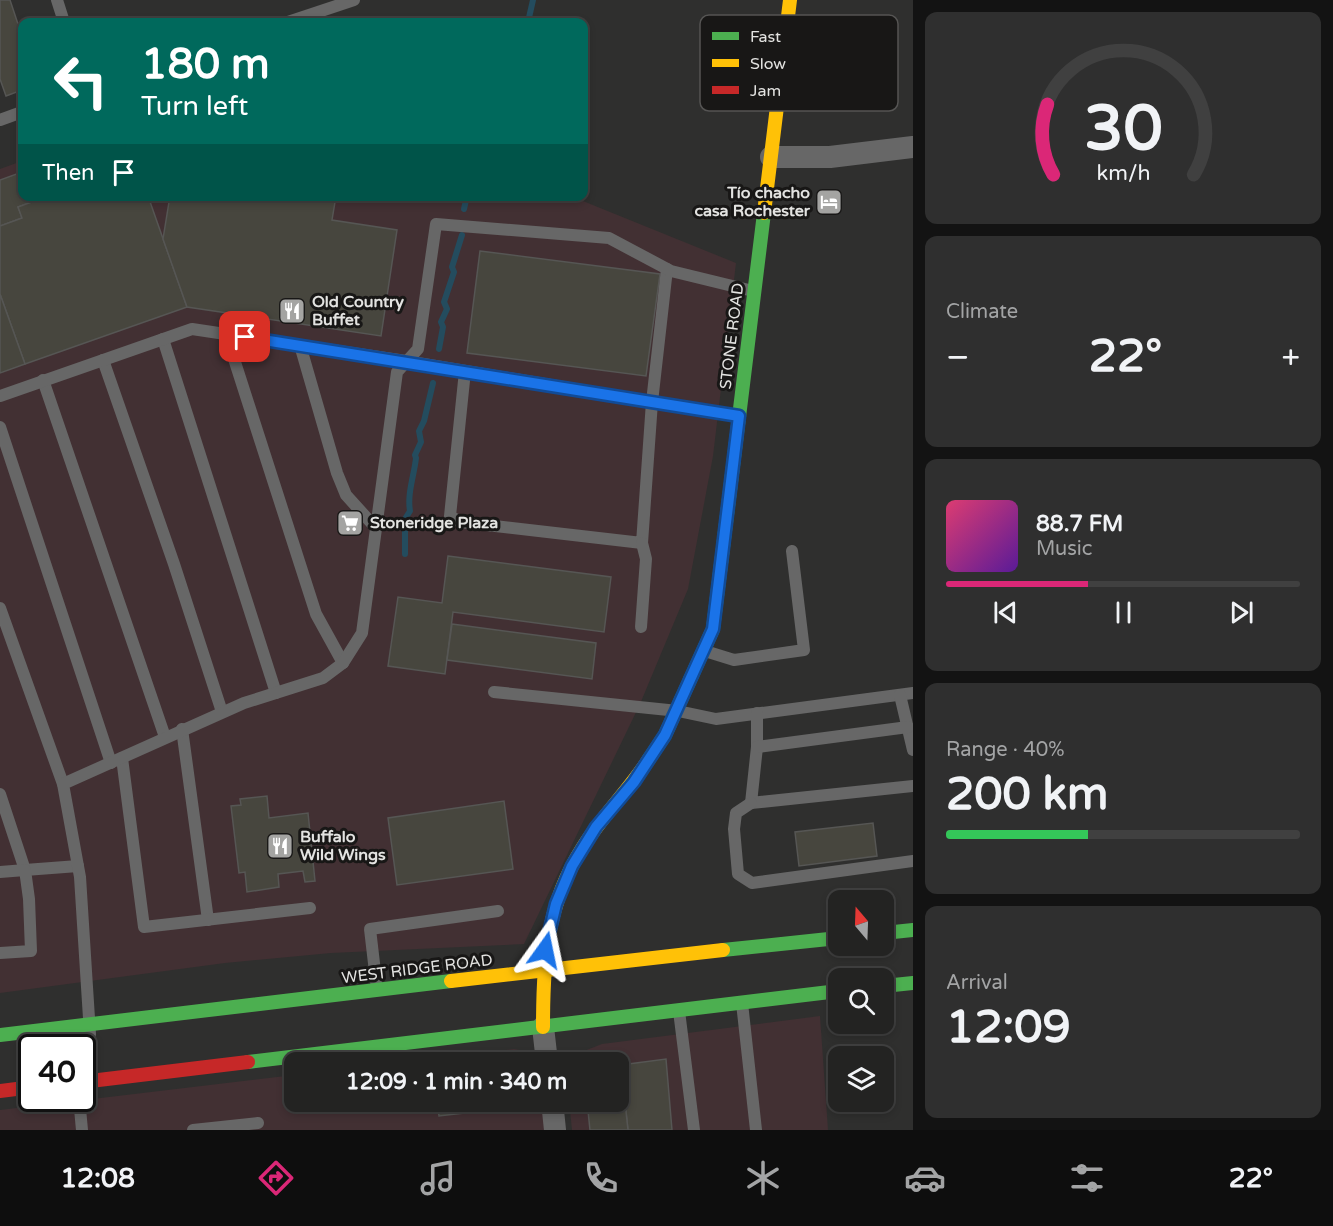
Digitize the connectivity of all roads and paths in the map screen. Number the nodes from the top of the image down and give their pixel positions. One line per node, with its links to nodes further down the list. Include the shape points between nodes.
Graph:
1 (57, 0): 5 (lane)
2 (354, 0): 6 (lane)
3 (790, 0): 4 (main road, STONE ROAD)
4 (788, 15)
5 (63, 18)
6 (300, 18)
7 (777, 111): 11 (main road, STONE ROAD)
8 (18, 113): 9 (lane)
9 (0, 120)
10 (913, 147): 11 (street, via 830,157)
11 (771, 157): 13 (main road, STONE ROAD)
12 (667, 269): 13 (lane); 18 (lane, via 609,238 436,224 418,349); 22 (lane)
13 (754, 291): 23 (main road, STONE ROAD)
14 (226, 334): 15 (lane, via 192,329); 16 (lane); 31 (lane, via 316,614)
15 (163, 339): 17 (lane); 33 (lane)
16 (300, 345): 18 (lane); 25 (lane, via 346,495)
17 (103, 360): 20 (lane); 37 (lane)
18 (406, 361): 19 (lane); 25 (lane, via 397,372)
19 (465, 371): 22 (lane); 26 (lane, via 450,516 460,522)
20 (43, 380): 21 (lane); 41 (lane)
21 (0, 396)
22 (652, 402): 23 (lane); 26 (lane)
23 (739, 416): 30 (main road, STONE ROAD, via 713,629)
24 (0, 427): 44 (lane)
25 (375, 527): 31 (lane, via 362,633)
26 (642, 543): 29 (lane, via 646,559)
27 (792, 551): 30 (lane, via 804,650 734,660)
28 (0, 608): 45 (lane)
29 (641, 627)
30 (704, 650): 36 (main road, STONE ROAD)
31 (343, 663): 33 (lane, via 323,678)
32 (494, 692): 36 (lane)
33 (276, 693): 37 (lane)
34 (913, 693): 35 (lane)
35 (900, 695): 38 (lane); 39 (lane)
36 (678, 711): 38 (lane, via 716,719); 60 (main road, STONE ROAD, via 651,758 596,827 563,883)
37 (222, 712): 40 (lane)
38 (757, 713): 42 (lane)
39 (908, 727): 42 (lane); 43 (lane)
40 (182, 729): 41 (lane); 55 (lane)
41 (165, 737): 44 (lane)
42 (758, 747): 48 (lane)
43 (913, 750)
44 (116, 761): 45 (lane); 55 (lane, via 144,927)
45 (63, 784): 50 (lane)
46 (913, 786): 48 (lane)
47 (0, 794): 51 (lane)
48 (751, 803): 49 (lane, via 736,813 734,829 738,874 752,883)
49 (913, 861)
50 (78, 866): 51 (lane); 67 (lane)
51 (25, 870): 52 (lane); 59 (lane, via 31,951)
52 (0, 872)
53 (310, 908): 55 (lane)
54 (498, 910): 63 (lane, via 370,929)
55 (208, 920)
56 (913, 930): 57 (main road)
57 (894, 932)
58 (828, 939): 60 (main road, WEST RIDGE ROAD)
59 (0, 953)
60 (543, 970): 63 (main road, WEST RIDGE ROAD); 68 (main road, STONE ROAD)
61 (913, 983): 62 (main road)
62 (894, 985)
63 (377, 990): 67 (main road, WEST RIDGE ROAD)
64 (828, 992): 65 (main road)
65 (742, 1002): 66 (main road); 82 (lane)
66 (679, 1010): 68 (main road); 81 (lane)
67 (90, 1024): 69 (lane); 70 (main road, WEST RIDGE ROAD)
68 (543, 1027): 71 (street); 72 (main road)
69 (89, 1034)
70 (0, 1035)
71 (546, 1052)
72 (96, 1080)
73 (18, 1089): 74 (main road)
74 (0, 1091)
75 (80, 1112): 78 (lane)
76 (553, 1112): 80 (street)
77 (258, 1123): 79 (lane)
78 (82, 1130)
79 (193, 1130)
80 (555, 1130)
81 (694, 1130)
82 (756, 1130)

